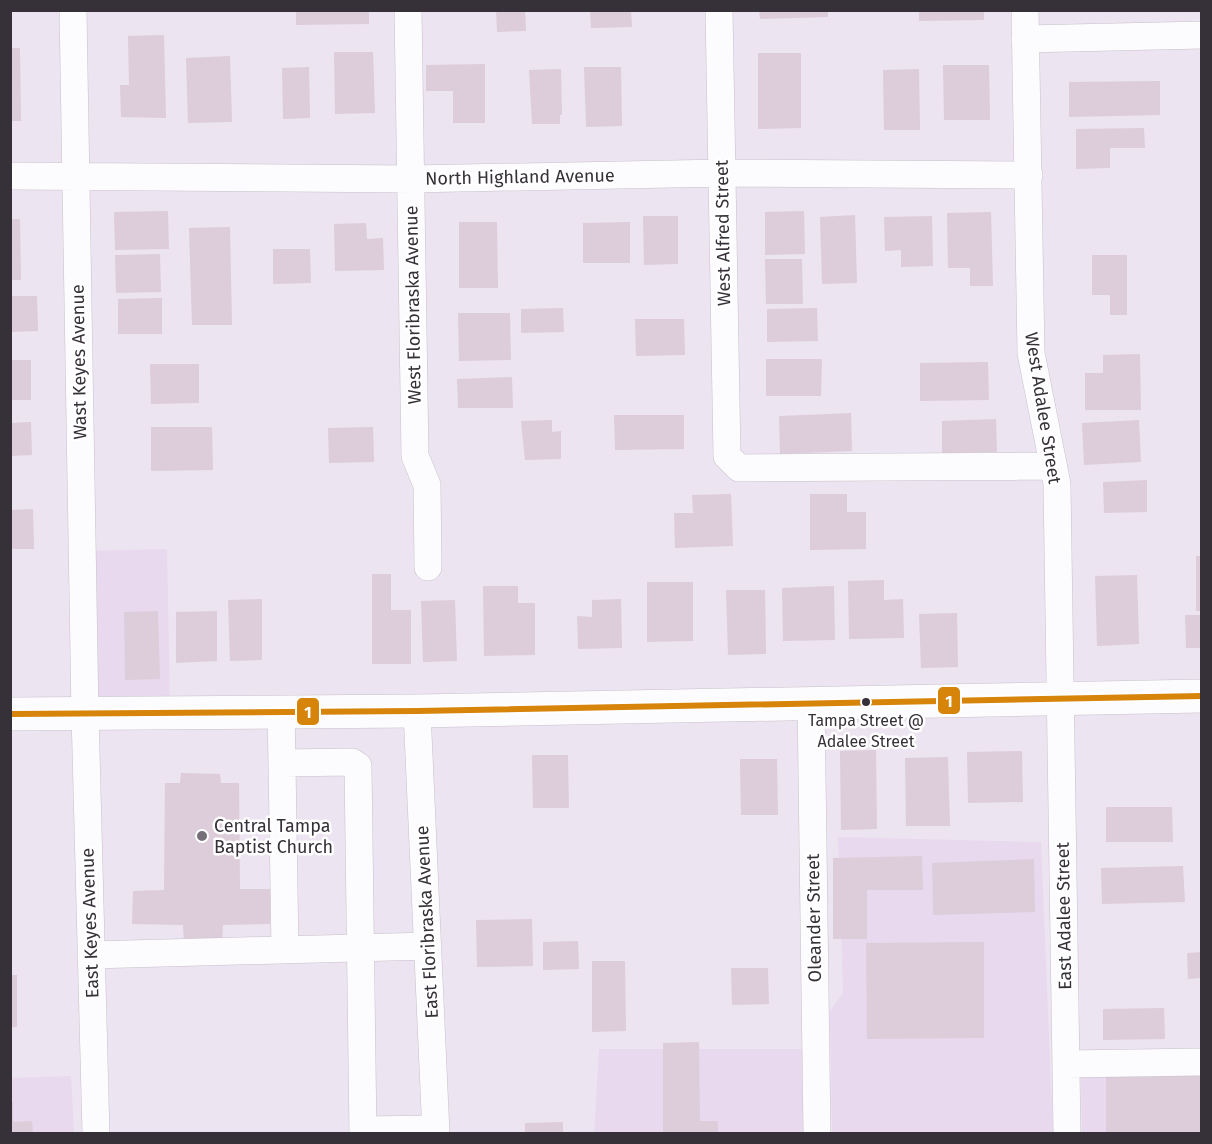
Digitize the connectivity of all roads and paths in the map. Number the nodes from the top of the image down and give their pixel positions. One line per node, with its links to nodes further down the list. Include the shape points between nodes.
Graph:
1 (73, 10): 8 (street, Wast Keyes Avenue)
2 (408, 10): 11 (street, West Floribraska Avenue)
3 (719, 10): 7 (street, West Alfred Street)
4 (1025, 10): 6 (street, West Adalee Street)
5 (1202, 35): 6 (street)
6 (1026, 39): 9 (street, West Adalee Street)
7 (722, 173): 9 (street, North Highland Avenue); 11 (street, North Highland Avenue); 12 (street, West Alfred Street, via 727,456 739,468)
8 (76, 175): 10 (street, North Highland Avenue); 11 (street, North Highland Avenue); 19 (street, Wast Keyes Avenue)
9 (1029, 175): 12 (street, West Adalee Street, via 1031,353)
10 (10, 176)
11 (411, 179): 13 (street, West Floribraska Avenue, via 415,456 427,485)
12 (1053, 466): 15 (street, West Adalee Street)
13 (428, 567)
14 (1202, 696): 15 (main road)
15 (1062, 698): 16 (main road); 27 (street, East Adalee Street)
16 (811, 702): 17 (main road); 31 (street, Oleander Street)
17 (417, 711): 18 (main road); 22 (street, East Floribraska Avenue)
18 (281, 712): 19 (main road); 21 (street)
19 (85, 713): 20 (main road); 25 (street, East Keyes Avenue)
20 (10, 714)
21 (282, 763): 23 (street, via 352,762 358,766); 24 (street)
22 (428, 946): 23 (street); 28 (street, East Floribraska Avenue)
23 (359, 948): 24 (street); 29 (street)
24 (285, 950): 25 (street)
25 (91, 955): 30 (street, East Keyes Avenue)
26 (1202, 1062): 27 (street)
27 (1066, 1064): 32 (street, East Adalee Street)
28 (436, 1131): 29 (street)
29 (363, 1132)
30 (96, 1134)
31 (817, 1134)
32 (1067, 1134)

